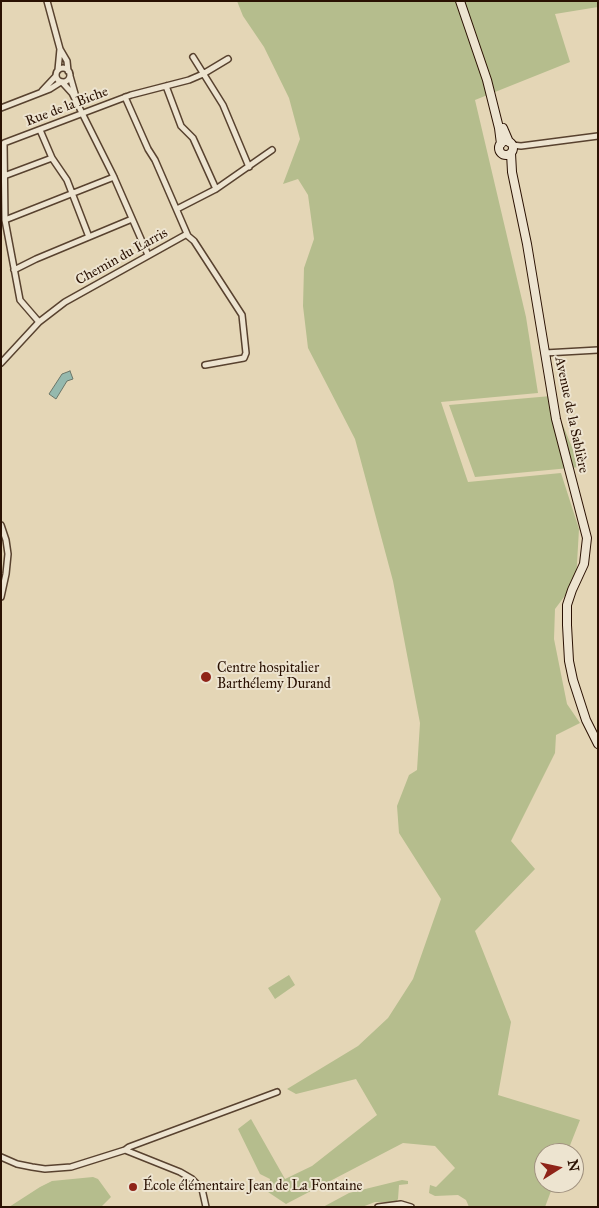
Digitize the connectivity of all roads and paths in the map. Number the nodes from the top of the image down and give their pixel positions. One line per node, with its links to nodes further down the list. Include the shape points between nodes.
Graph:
1 (47, 1): 4 (street)
2 (460, 1): 20 (main road)
3 (465, 1): 20 (main road, via 486,60)
4 (60, 48): 7 (street); 8 (street)
5 (193, 57): 9 (street)
6 (228, 59): 9 (street, Rue de la Biche)
7 (58, 70): 8 (street, via 62,68); 10 (street)
8 (69, 73): 11 (street, via 67,81); 15 (street)
9 (203, 74): 12 (street, Rue de la Biche); 23 (street, via 223,106)
10 (56, 76): 11 (street); 13 (street)
11 (62, 82): 13 (street); 15 (street, via 70,89)
12 (166, 86): 14 (street, Rue de la Biche); 26 (street, via 181,126 193,138)
13 (42, 91): 16 (street)
14 (125, 97): 17 (street, Rue de la Biche); 28 (street)
15 (79, 107): 17 (street)
16 (1, 108)
17 (83, 114): 18 (street, Rue de la Biche); 25 (street)
18 (40, 130): 22 (street); 24 (street, Rue de la Biche, via 4,143)
19 (598, 136): 20 (street)
20 (508, 148): 37 (main road, Avenue de la Sablière)
21 (272, 150): 23 (street)
22 (52, 158): 24 (street); 27 (street)
23 (249, 167): 26 (street)
24 (4, 176): 30 (street, Rue de la Biche)
25 (114, 177): 27 (street); 29 (street)
26 (216, 189): 28 (street)
27 (72, 194): 30 (street); 32 (street)
28 (177, 209): 31 (street)
29 (132, 219): 32 (street); 33 (street)
30 (5, 220): 34 (street, Rue de la Biche)
31 (187, 234): 33 (street, Chemin du Larris); 39 (street, Chemin du Larris, via 242,315 244,358)
32 (89, 237): 34 (street)
33 (148, 255): 35 (street, Chemin du Larris, via 69,300)
34 (14, 270): 35 (street, Rue de la Biche, via 20,300)
35 (39, 322): 38 (street, Chemin du Larris)
36 (598, 350): 37 (street)
37 (546, 353): 42 (main road, Avenue de la Sablière, via 556,419 587,538 584,564 568,605 570,661 581,706)
38 (1, 363)
39 (205, 365)
40 (1, 525): 41 (street, via 8,554)
41 (1, 597)
42 (598, 744)
43 (277, 1092): 44 (street)
44 (125, 1150): 45 (street, via 70,1167 32,1167); 46 (street, via 192,1179 202,1189)
45 (1, 1157)
46 (206, 1207)
47 (378, 1207): 48 (street, via 401,1204)
48 (411, 1207)

